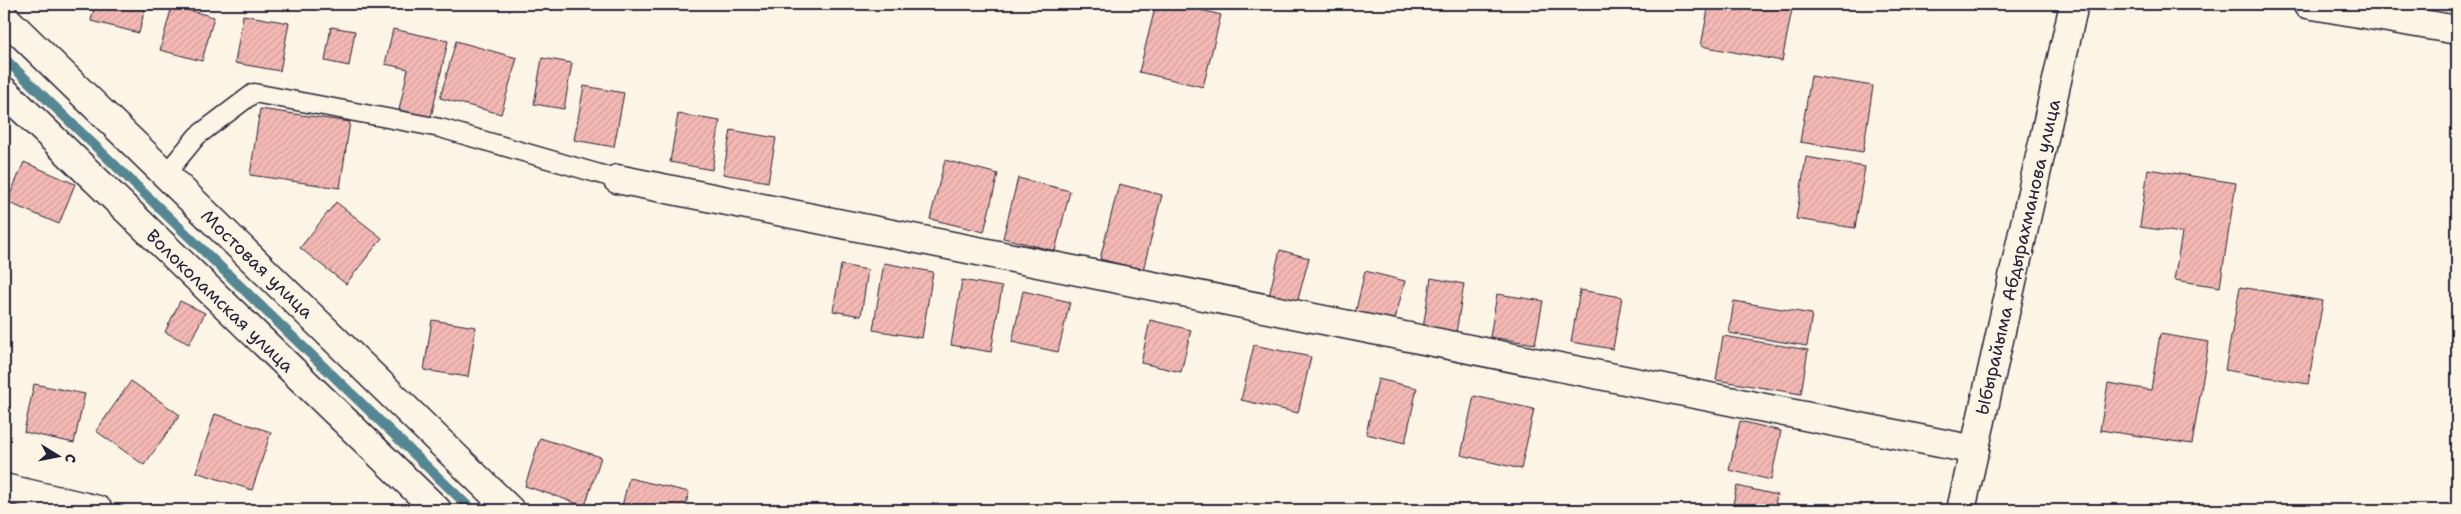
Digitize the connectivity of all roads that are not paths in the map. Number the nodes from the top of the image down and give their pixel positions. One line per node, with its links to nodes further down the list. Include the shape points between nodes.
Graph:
1 (2074, 4): 8 (street, Ыбырайыма Абдырахманова улица)
2 (2307, 4): 4 (street)
3 (4, 16): 6 (street, Мостовая улица)
4 (2457, 30)
5 (4, 91): 11 (street, Волоколамская улица)
6 (166, 175): 7 (lane, via 197,136 254,93 440,128); 12 (street, Мостовая улица)
7 (617, 180): 8 (street)
8 (1975, 450): 13 (street, Ыбырайыма Абдырахманова улица)
9 (4, 488): 10 (street)
10 (98, 510)
11 (437, 510)
12 (510, 510)
13 (1961, 510)

